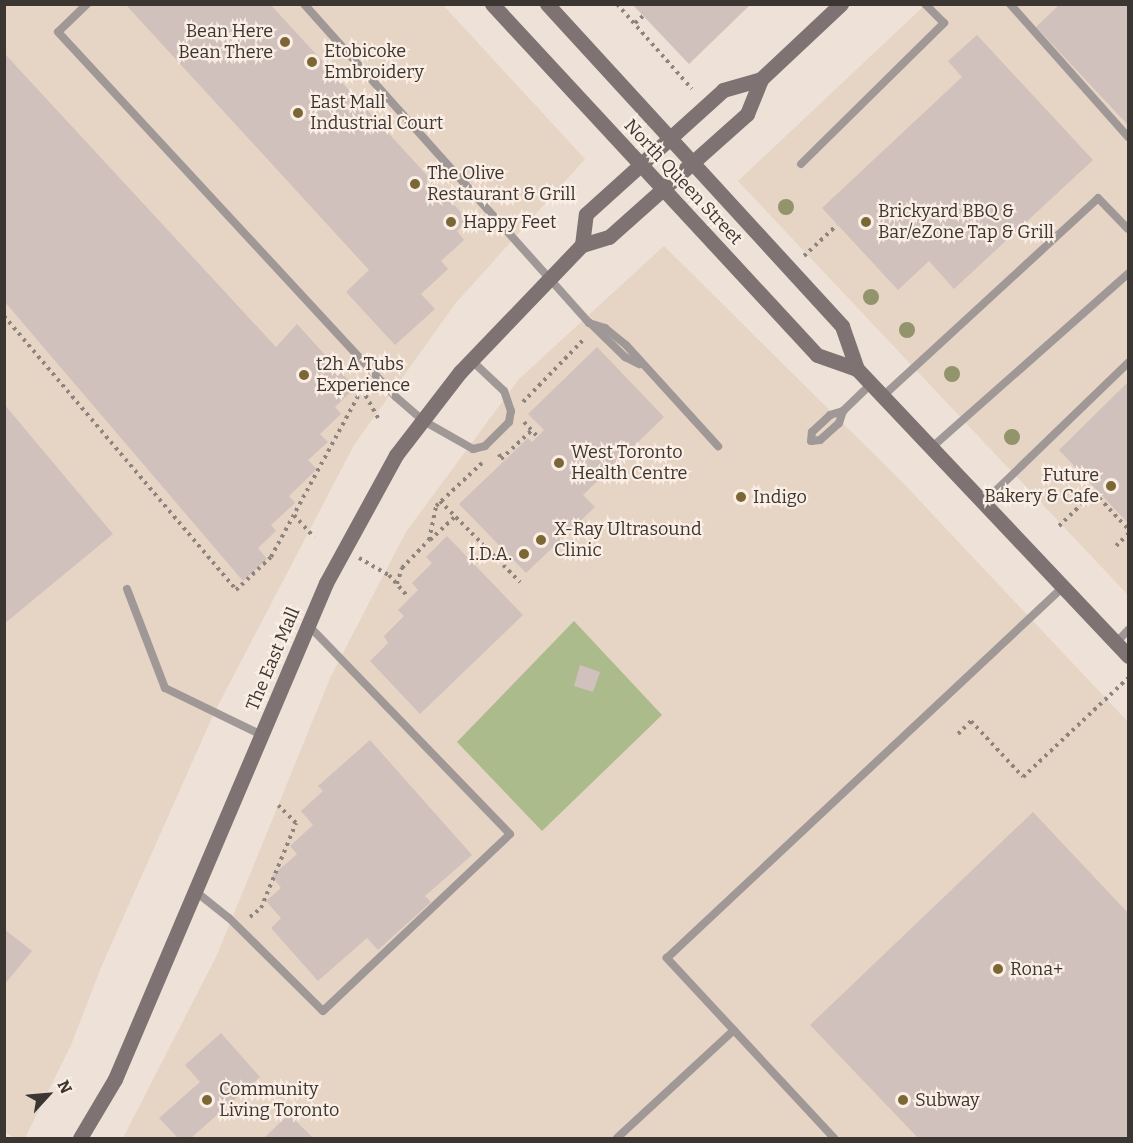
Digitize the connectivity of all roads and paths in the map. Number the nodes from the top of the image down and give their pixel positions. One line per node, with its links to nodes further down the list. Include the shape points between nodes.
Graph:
1 (87, 4): 32 (lane, via 58,32)
2 (304, 4): 24 (lane)
3 (492, 4): 17 (main road, North Queen Street)
4 (547, 4): 14 (main road, North Queen Street)
5 (617, 4): 10 (path)
6 (841, 4): 11 (main road, The East Mall)
7 (925, 4): 16 (lane, via 944,23)
8 (1010, 4): 13 (lane)
9 (643, 16): 10 (path)
10 (635, 23): 12 (path)
11 (761, 79): 14 (main road, The East Mall, via 723,90); 15 (main road, The East Mall, via 747,114)
12 (692, 89)
13 (1128, 137)
14 (672, 138): 15 (main road, North Queen Street); 17 (main road, The East Mall)
15 (693, 162): 18 (main road, The East Mall); 28 (main road, North Queen Street, via 842,326)
16 (801, 164)
17 (640, 165): 18 (main road, North Queen Street); 21 (main road, The East Mall, via 586,214)
18 (663, 189): 21 (main road, The East Mall, via 609,237); 28 (main road, North Queen Street, via 817,355)
19 (837, 225): 22 (path)
20 (1128, 229): 30 (lane, via 1098,198)
21 (582, 245): 24 (main road, The East Mall)
22 (804, 256)
23 (1128, 274): 37 (lane)
24 (551, 279): 26 (main road, The East Mall); 36 (lane, via 589,323 624,357 643,367)
25 (4, 316): 40 (path, via 236,590 271,557)
26 (471, 360): 32 (main road, The East Mall); 32 (lane, via 504,391 511,403 509,422 484,446 473,449)
27 (1128, 363): 39 (lane)
28 (857, 369): 29 (main road, North Queen Street)
29 (871, 384): 30 (main road, North Queen Street); 31 (lane)
30 (883, 396): 37 (main road, North Queen Street)
31 (843, 411)
32 (422, 420): 48 (main road, The East Mall, via 396,455)
33 (380, 421): 40 (path, via 362,389)
34 (523, 431): 35 (path, via 498,455 501,459 530,428)
35 (537, 437)
36 (718, 447)
37 (931, 448): 39 (main road, North Queen Street)
38 (441, 501): 41 (path)
39 (982, 503): 50 (main road, North Queen Street)
40 (294, 515): 45 (path)
41 (455, 516): 46 (path); 49 (path)
42 (1059, 526): 43 (path, via 1086,500 1089,487)
43 (1128, 529)
44 (1128, 534): 47 (path)
45 (314, 537)
46 (429, 540)
47 (1116, 546)
48 (343, 549): 52 (path, via 389,575); 53 (main road, The East Mall)
49 (520, 582)
50 (1063, 587): 55 (main road, North Queen Street); 63 (lane, via 667,958)
51 (127, 589): 59 (lane, via 165,688)
52 (409, 598)
53 (308, 625): 59 (main road, The East Mall); 62 (lane, via 510,834 323,1011)
54 (1128, 630): 55 (lane)
55 (1116, 643): 56 (main road, North Queen Street)
56 (1128, 656)
57 (1128, 678): 58 (path, via 1023,777 971,721)
58 (958, 734)
59 (262, 735): 61 (main road, The East Mall)
60 (278, 805): 62 (path, via 296,824 261,908)
61 (195, 891): 62 (lane); 64 (main road, The East Mall, via 115,1080)
62 (238, 927)
63 (734, 1030): 65 (lane); 66 (lane)
64 (80, 1138)
65 (617, 1138)
66 (834, 1138)

